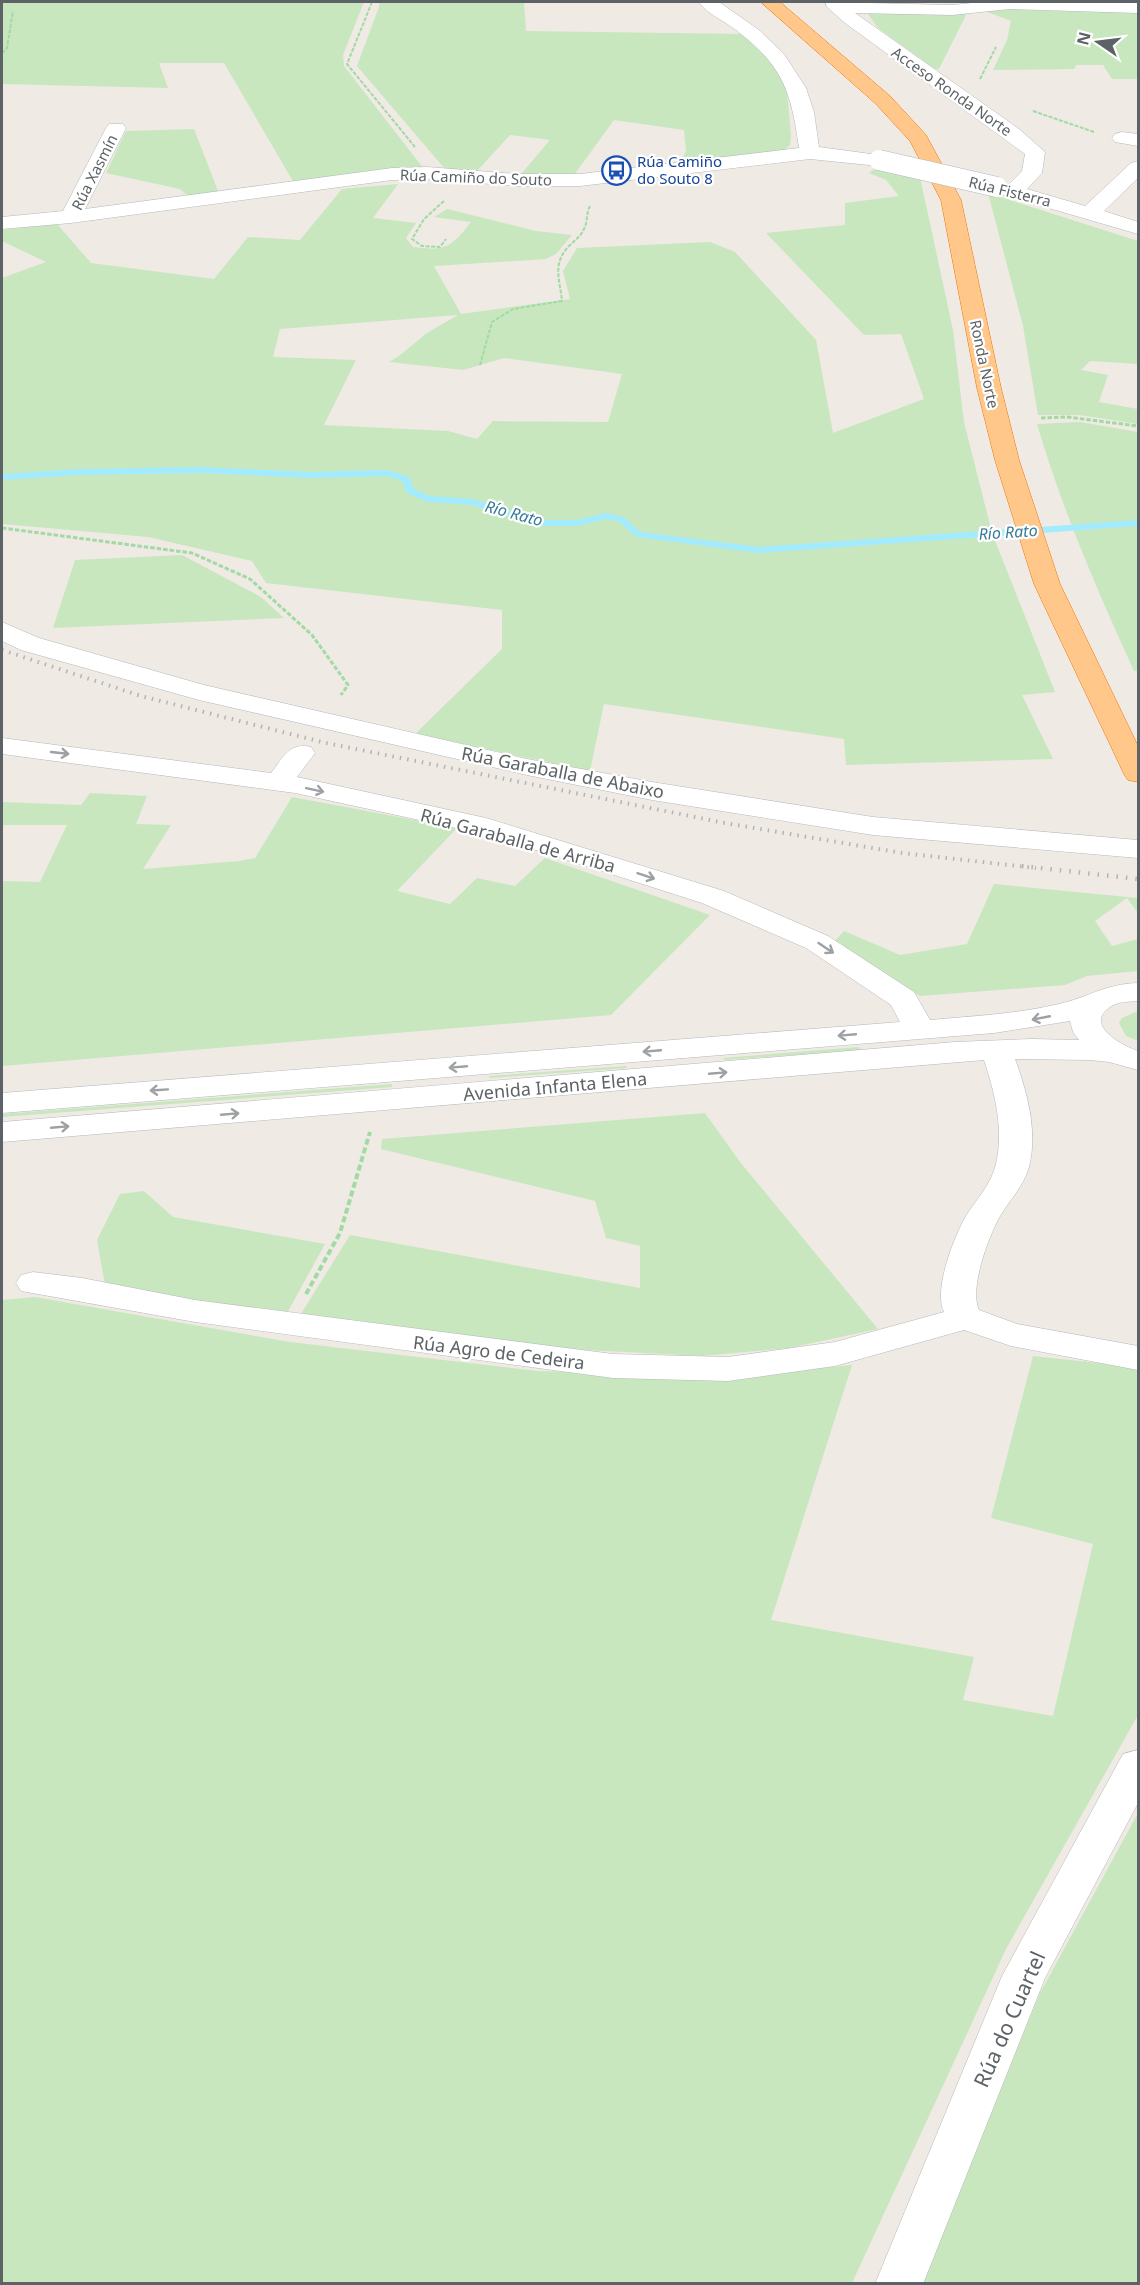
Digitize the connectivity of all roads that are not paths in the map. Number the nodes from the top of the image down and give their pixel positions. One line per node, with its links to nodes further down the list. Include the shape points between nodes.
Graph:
1 (708, 2): 7 (street, via 764,41 790,73 803,108)
2 (770, 2): 18 (highway, Ronda Norte, via 883,100 919,139 951,200 1002,440 1047,584)
3 (993, 3): 4 (street, via 952,10); 5 (street)
4 (835, 4): 10 (street, Acceso Ronda Norte, via 1035,152 1032,173)
5 (1138, 8)
6 (116, 128): 12 (street, Rúa Xasmín)
7 (810, 153): 8 (street, Rúa Camiño do Souto); 12 (street, Rúa Camiño do Souto, via 580,180 392,174)
8 (879, 160): 10 (street, Rúa Fisterra, bridge)
9 (1138, 167): 11 (street)
10 (1005, 189): 11 (street, Rúa Fisterra)
11 (1090, 213): 14 (street, Rúa Fisterra)
12 (71, 217): 13 (street, Rúa Camiño do Souto)
13 (2, 223)
14 (1138, 228)
15 (2, 630): 20 (street, Rúa Garaballa de Abaixo, via 30,644 199,692 526,767 873,826)
16 (2, 746): 19 (street, Rúa Garaballa de Arriba, one-way to 19)
17 (301, 753): 19 (street)
18 (1138, 774)
19 (278, 783): 23 (street, Rúa Garaballa de Arriba, one-way to 23, via 476,824 713,897 817,942 903,999)
20 (1133, 848)
21 (1138, 992): 22 (street, Avenida Infanta Elena, via 1112,995)
22 (1097, 1003): 23 (street, Avenida Infanta Elena, one-way to 23, via 1022,1021); 25 (street, via 1087,1014 1089,1036)
23 (920, 1029): 26 (street, Avenida Infanta Elena, one-way to 26)
24 (996, 1050): 25 (street, Avenida Infanta Elena, via 1069,1049); 27 (street, Avenida Infanta Elena, one-way to 24); 29 (street, via 1008,1082 1014,1122 1013,1153 1008,1179 983,1216 963,1271 958,1301)
25 (1124, 1057)
26 (2, 1103)
27 (2, 1132)
28 (33, 1283): 29 (street, Rúa Agro de Cedeira, via 289,1324 613,1366 728,1369 835,1354)
29 (964, 1318): 30 (street, via 1011,1334)
30 (1138, 1359)
31 (1138, 1765): 32 (street, Rúa do Cuartel, via 1024,1976)
32 (899, 2283)

